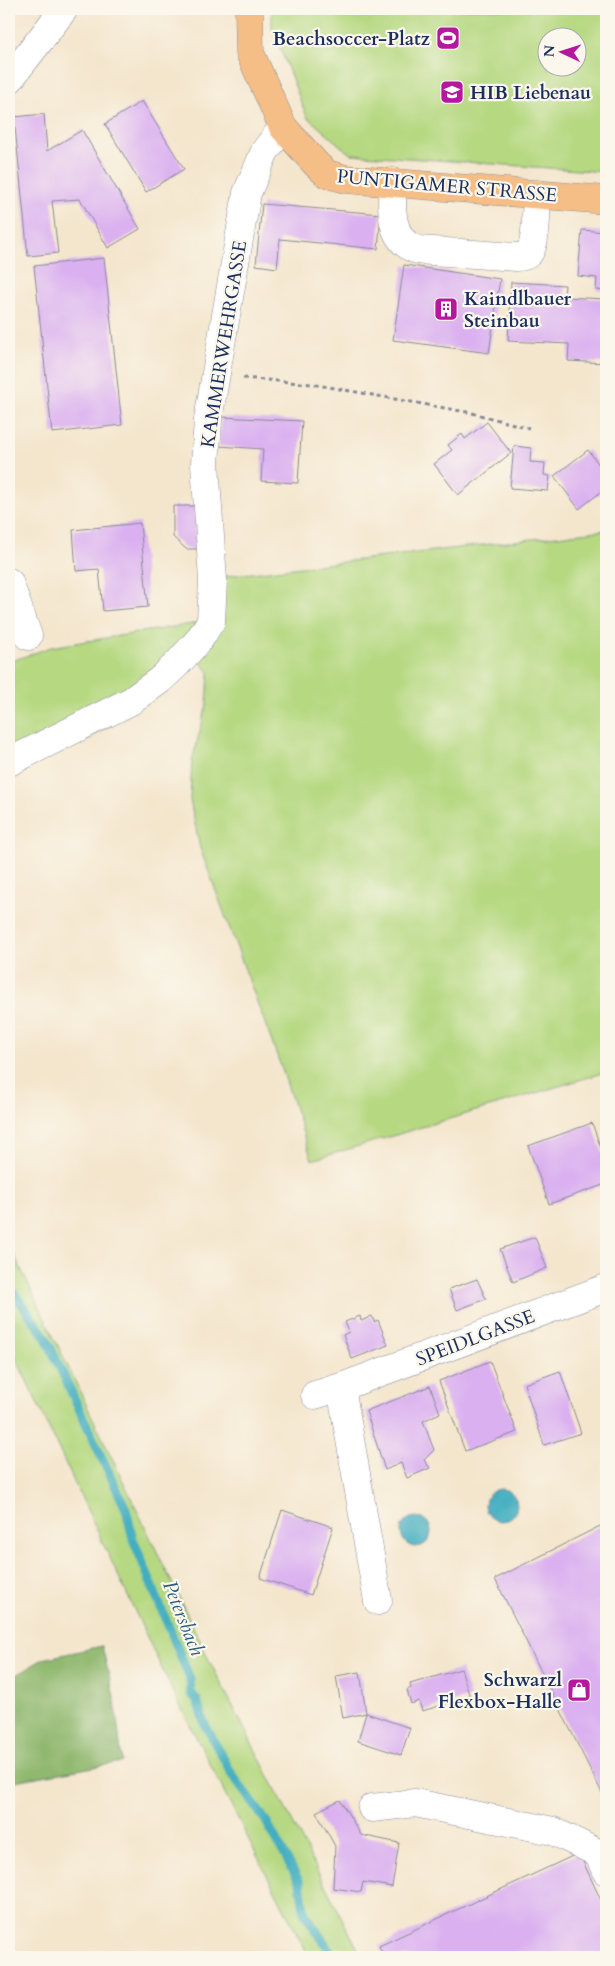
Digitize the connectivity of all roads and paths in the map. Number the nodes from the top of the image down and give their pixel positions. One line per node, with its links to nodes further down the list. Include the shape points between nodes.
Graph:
1 (64, 9): 3 (street)
2 (249, 9): 4 (main road, PUNTIGAMER STRASSE, via 250,53)
3 (9, 80)
4 (282, 127): 5 (main road, PUNTIGAMER STRASSE, via 327,174 346,179); 8 (street, KAMMERWEHRGASSE, via 265,151 246,193)
5 (393, 182): 6 (main road, PUNTIGAMER STRASSE); 6 (street, via 391,209 395,226 402,241 409,248 418,250 526,256 534,233)
6 (537, 194): 7 (main road, PUNTIGAMER STRASSE)
7 (606, 200)
8 (215, 375): 9 (path, via 312,384); 12 (street, KAMMERWEHRGASSE, via 205,464 213,580 211,621 207,629 171,669 131,701)
9 (530, 428)
10 (9, 582): 11 (street)
11 (28, 636)
12 (9, 762)
13 (606, 1288): 14 (street, SPEIDLGASSE)
14 (344, 1386): 15 (street, SPEIDLGASSE); 16 (street)
15 (315, 1395)
16 (378, 1601)
17 (372, 1808): 18 (street, via 415,1803 553,1831 598,1853)
18 (606, 1871)

